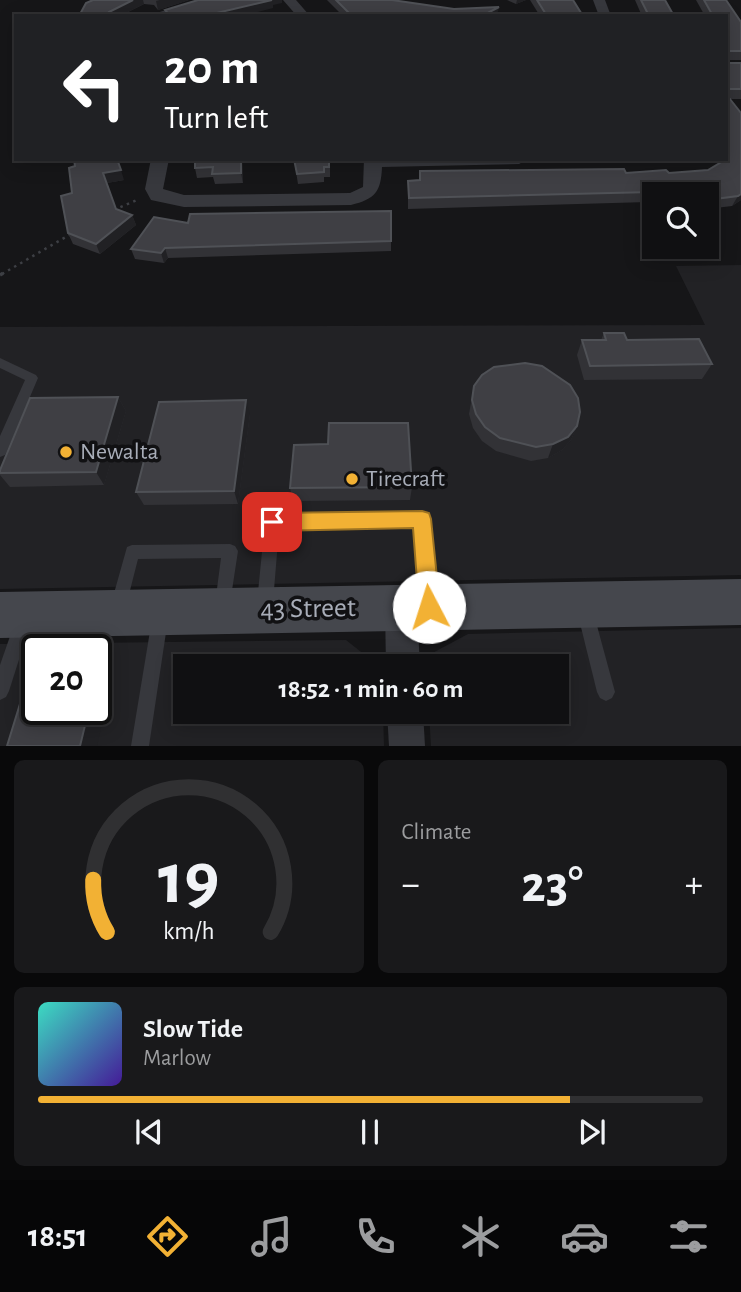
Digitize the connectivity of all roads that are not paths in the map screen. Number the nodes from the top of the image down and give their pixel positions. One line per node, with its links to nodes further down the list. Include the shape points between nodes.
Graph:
1 (212, 0): 3 (street)
2 (289, 0): 4 (street)
3 (159, 14)
4 (302, 14)
5 (160, 161): 6 (street, via 154,189 158,196 184,201 351,199 372,188)
6 (373, 161)
7 (0, 363): 8 (lane, via 32,378)
8 (0, 451)
9 (741, 602): 10 (street, 43 Street)
10 (583, 605): 11 (street, 43 Street); 18 (lane)
11 (415, 607): 12 (street, 43 Street); 12 (lane, via 422,519 272,522); 16 (street)
12 (243, 610): 13 (street, 43 Street); 14 (lane, via 230,551 132,552)
13 (161, 612): 14 (street, 43 Street); 20 (lane)
14 (116, 613): 15 (street, 43 Street)
15 (13, 615): 17 (lane)
16 (406, 654)
17 (0, 691)
18 (606, 692)
19 (406, 724): 21 (street)
20 (140, 746)
21 (407, 746)

